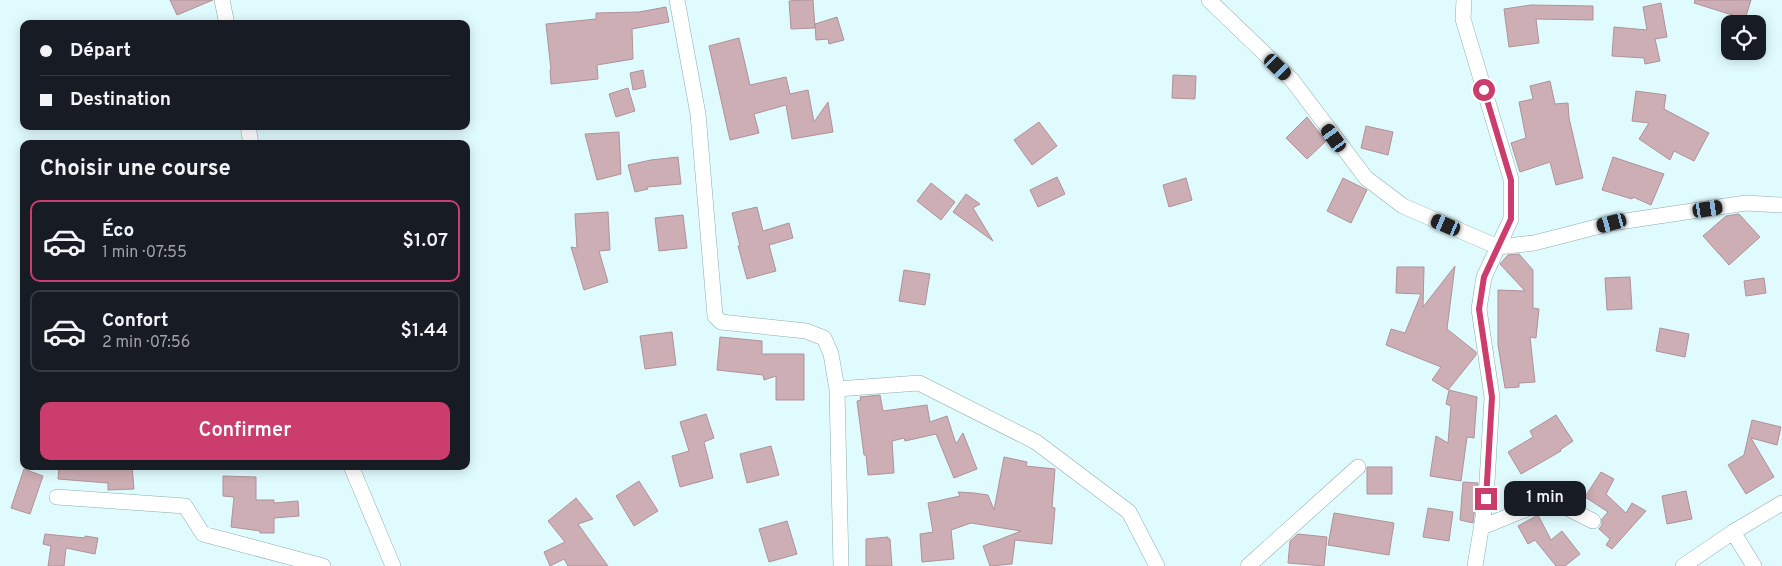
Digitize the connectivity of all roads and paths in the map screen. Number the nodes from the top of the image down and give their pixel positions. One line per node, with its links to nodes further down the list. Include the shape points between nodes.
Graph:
1 (222, 0): 5 (street)
2 (677, 0): 8 (street, via 698,114 715,316 721,322 806,330 824,338)
3 (1209, 0): 7 (street, via 1292,80 1366,178 1403,206)
4 (1464, 0): 7 (street, via 1463,19 1511,180 1511,219)
5 (226, 20)
6 (1782, 205): 7 (street, via 1746,203 1612,223 1534,243)
7 (1498, 247): 14 (street, via 1484,277 1479,309 1492,397)
8 (837, 389): 18 (street); 19 (street, via 919,383 1036,442 1129,512)
9 (1358, 467): 20 (street)
10 (353, 470): 17 (street)
11 (57, 497): 16 (street, via 185,506 203,534)
12 (1782, 503): 15 (street)
13 (1593, 521): 14 (street, via 1563,506 1534,506)
14 (1482, 526): 21 (street)
15 (1733, 532): 22 (street); 23 (street)
16 (323, 566)
17 (393, 566)
18 (841, 566)
19 (1157, 566)
20 (1248, 566)
21 (1476, 566)
22 (1683, 566)
23 (1754, 566)

